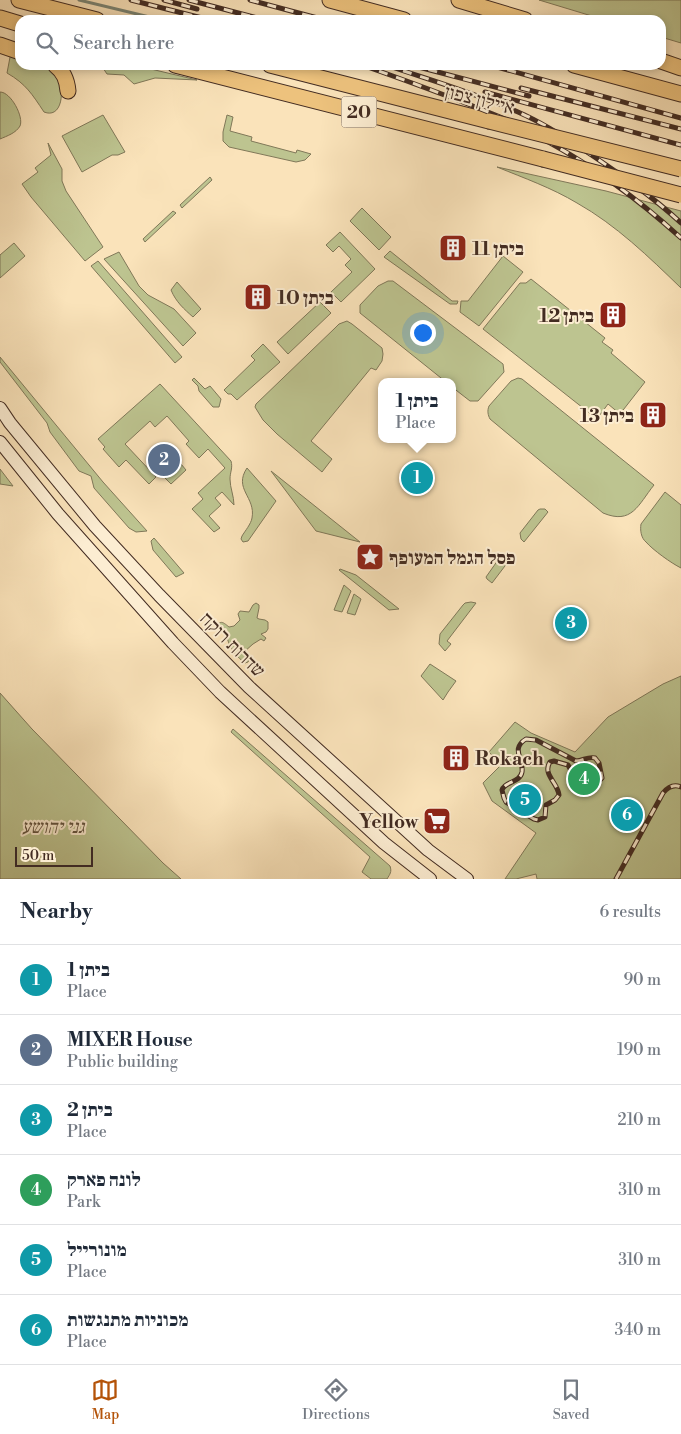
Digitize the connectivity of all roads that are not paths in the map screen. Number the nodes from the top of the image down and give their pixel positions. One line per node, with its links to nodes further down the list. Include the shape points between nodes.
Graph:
1 (19, 0): 4 (highway)
2 (330, 0): 5 (highway)
3 (459, 0): 6 (highway)
4 (78, 15)
5 (386, 15)
6 (508, 15)
7 (0, 18): 8 (highway)
8 (15, 22)
9 (0, 45): 10 (highway)
10 (15, 50)
11 (666, 64): 12 (highway)
12 (681, 68)
13 (61, 70): 17 (highway, via 66,77)
14 (195, 70): 20 (highway, 20, bridge)
15 (289, 70): 19 (highway, איילון צפון / 20, bridge)
16 (592, 70): 18 (highway)
17 (68, 91)
18 (681, 94)
19 (681, 169)
20 (681, 195)
21 (0, 408): 24 (main road, שדרות רוקח, via 95,526 243,680 428,850)
22 (0, 442): 23 (main road, via 58,514 207,678 384,843)
23 (430, 879)
24 (467, 879)

